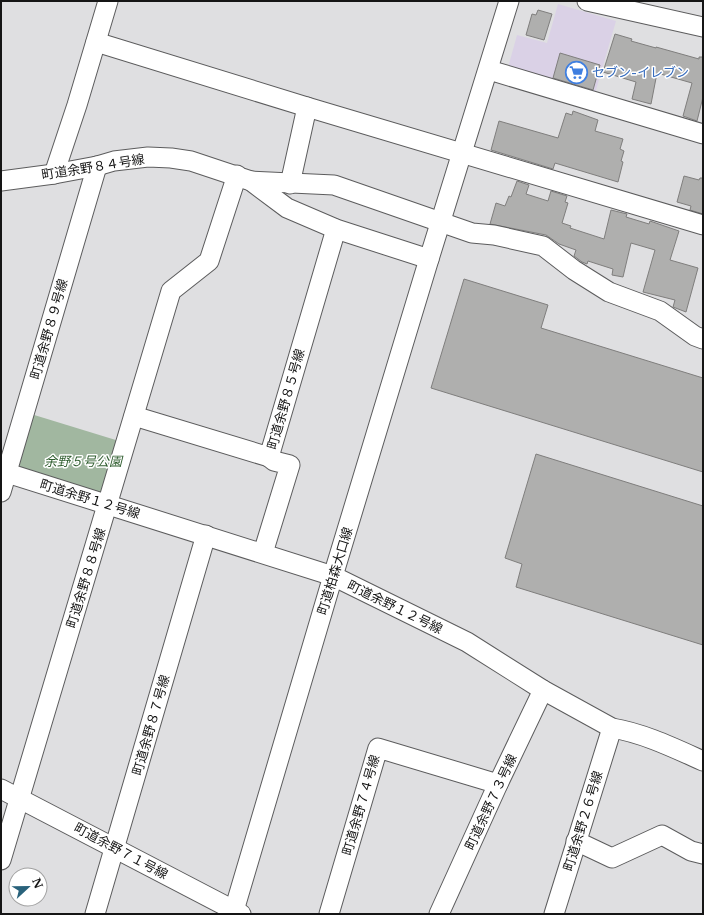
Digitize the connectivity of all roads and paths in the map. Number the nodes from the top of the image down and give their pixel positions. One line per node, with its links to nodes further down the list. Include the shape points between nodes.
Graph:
1 (108, 1): 5 (street)
2 (509, 1): 6 (street, 町道柏森大口線)
3 (587, 1): 4 (street)
4 (703, 27)
5 (96, 42): 7 (street); 11 (street)
6 (489, 70): 8 (street); 9 (street, 町道柏森大口線)
7 (307, 107): 9 (street); 14 (street)
8 (703, 134)
9 (462, 153): 15 (street, 町道柏森大口線); 16 (street)
10 (98, 166): 11 (street, 町道余野８４号線); 12 (street, 町道余野８４号線, via 114,161 148,157 171,158 191,161); 22 (street, 町道余野８９号線)
11 (54, 174): 13 (street, 町道余野８４号線)
12 (244, 178): 14 (street); 17 (street, 町道余野８４号線, via 287,208); 20 (street, 町道余野８８号線, via 209,261 171,291)
13 (1, 181)
14 (290, 184): 15 (street, via 334,185)
15 (439, 225): 18 (street, 町道柏森大口線); 19 (street, via 543,246 609,292 660,311)
16 (703, 226)
17 (336, 229): 18 (street, 町道余野８４号線); 21 (street, 町道余野８５号線)
18 (429, 259): 27 (street, 町道柏森大口線)
19 (703, 339)
20 (134, 416): 21 (street, 町道余野８５号線); 24 (street, 町道余野８８号線)
21 (269, 457): 26 (street, via 290,465)
22 (4, 472): 23 (street, 町道余野８９号線); 24 (street, 町道余野１２号線)
23 (1, 492)
24 (108, 505): 25 (street, 町道余野１２号線); 33 (street, 町道余野８８号線)
25 (206, 535): 26 (street, 町道余野１２号線); 35 (street, 町道余野８７号線)
26 (263, 553): 27 (street, 町道余野１２号線)
27 (333, 576): 28 (street, 町道余野１２号線, via 467,642); 38 (street, 町道柏森大口線)
28 (543, 690): 29 (street, 町道余野１２号線); 31 (street, 町道余野７３号線)
29 (612, 728): 30 (street, 町道余野１２号線, via 668,746); 34 (street, 町道余野２６号線)
30 (703, 761)
31 (498, 784): 40 (street, 町道余野７４号線, via 378,748); 41 (street, 町道余野７３号線)
32 (1, 789): 33 (street, 町道余野７１号線)
33 (19, 799): 35 (street, 町道余野７１号線); 37 (street, 町道余野８８号線)
34 (576, 841): 36 (street, via 612,858 662,835); 42 (street, 町道余野２６号線)
35 (115, 848): 38 (street, 町道余野７１号線); 39 (street, 町道余野８７号線)
36 (703, 854)
37 (1, 860)
38 (236, 913)
39 (95, 914)
40 (329, 914)
41 (439, 914)
42 (554, 914)

